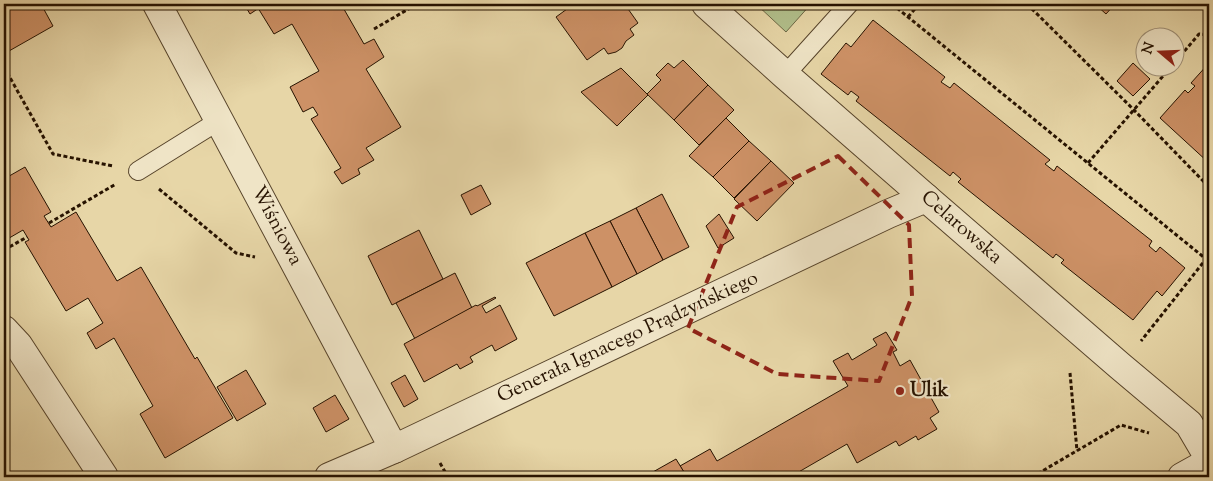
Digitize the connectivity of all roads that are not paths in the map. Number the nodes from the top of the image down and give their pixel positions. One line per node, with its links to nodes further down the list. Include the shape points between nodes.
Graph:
1 (157, 4): 5 (street, Wiśniowa)
2 (706, 4): 4 (street, Celarowska)
3 (849, 4): 4 (lane)
4 (785, 75): 7 (street, Celarowska)
5 (220, 120): 6 (lane); 9 (street, Wiśniowa)
6 (138, 171)
7 (926, 198): 9 (street, Generała Ignacego Prądzyńskiego); 10 (street, Celarowska, via 1189,424)
8 (4, 330): 12 (street, via 18,345)
9 (394, 449): 13 (street, Generała Ignacego Prądzyńskiego)
10 (1209, 458)
11 (1209, 462): 14 (street)
12 (104, 477)
13 (330, 477)
14 (1182, 477)

